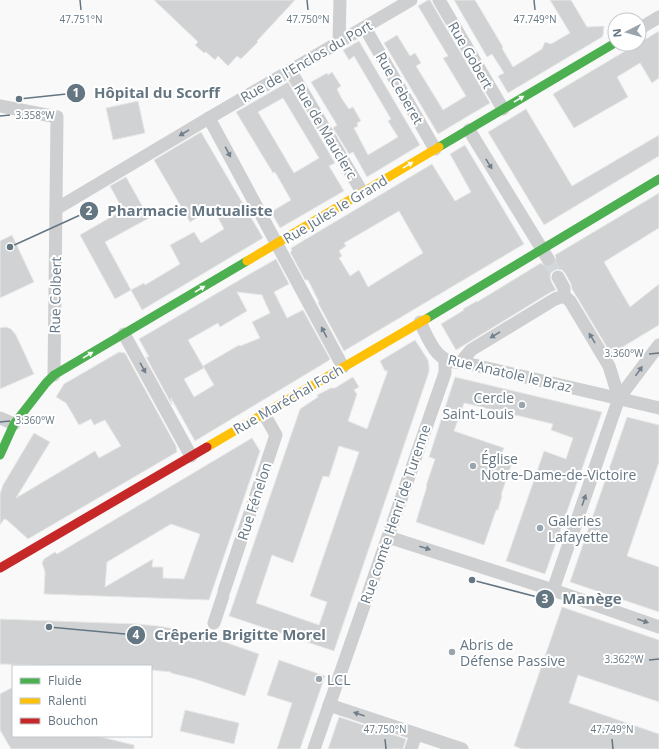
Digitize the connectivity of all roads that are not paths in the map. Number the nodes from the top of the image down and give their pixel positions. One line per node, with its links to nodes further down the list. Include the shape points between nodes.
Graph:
1 (340, 0): 7 (street)
2 (411, 0): 6 (street, Rue de l'Enclos du Port)
3 (439, 0): 11 (street, Rue Gobert)
4 (659, 17): 5 (street)
5 (647, 24)
6 (365, 28): 7 (street, Rue de l'Enclos du Port); 14 (street, Rue Ceberet)
7 (339, 42): 9 (street, Rue de l'Enclos du Port)
8 (607, 48): 11 (street, Rue Jules le Grand, one-way to 8)
9 (290, 70): 12 (street, Rue de l'Enclos du Port); 16 (street, Rue de Mauclerc)
10 (0, 106): 17 (street, Rue Colbert, via 57,117)
11 (503, 109): 13 (street, Rue Jules le Grand)
12 (209, 118): 17 (street, Rue de l'Enclos du Port, one-way to 17); 18 (street, one-way to 18)
13 (468, 130): 14 (street, Rue Jules le Grand); 19 (street, one-way to 19)
14 (436, 149): 16 (street, Rue Jules le Grand, one-way to 14)
15 (659, 179): 19 (street, Rue Maréchal Foch)
16 (362, 192): 18 (street, Rue Jules le Grand)
17 (56, 209): 28 (street, Rue Colbert)
18 (276, 243): 23 (street, Rue Jules le Grand, one-way to 18); 27 (street, one-way to 18)
19 (545, 254): 22 (street, Rue Maréchal Foch)
20 (558, 277): 21 (street, via 564,288)
21 (564, 296): 26 (street, one-way to 26, via 470,350); 29 (street, one-way to 21, via 608,366 570,301)
22 (420, 322): 25 (street, Rue Anatole le Braz, via 436,352); 27 (street, Rue Maréchal Foch)
23 (124, 334): 28 (street, Rue Jules le Grand, one-way to 23); 35 (street, one-way to 35)
24 (659, 345): 29 (street, one-way to 24)
25 (444, 360): 26 (street, Rue Anatole le Braz); 36 (street, Rue comte Henri de Turenne, via 445,373)
26 (461, 362): 29 (street, Rue Anatole le Braz)
27 (343, 367): 31 (street, Rue Maréchal Foch)
28 (54, 376): 33 (street)
29 (619, 398): 30 (street, Rue Anatole le Braz); 38 (street, one-way to 29)
30 (659, 408)
31 (264, 414): 35 (street, Rue Maréchal Foch); 39 (street, Rue Fénelon, via 276,435)
32 (0, 418): 33 (street)
33 (14, 424): 34 (street)
34 (0, 455)
35 (191, 456): 37 (street, Rue Maréchal Foch)
36 (388, 537): 38 (street, one-way to 38); 41 (street, Rue comte Henri de Turenne)
37 (0, 568)
38 (553, 590): 40 (street, one-way to 40)
39 (214, 623)
40 (659, 627)
41 (329, 705): 42 (street, one-way to 41); 43 (street, Rue comte Henri de Turenne)
42 (416, 734): 44 (street); 45 (street)
43 (314, 749)
44 (411, 749)
45 (462, 749)

